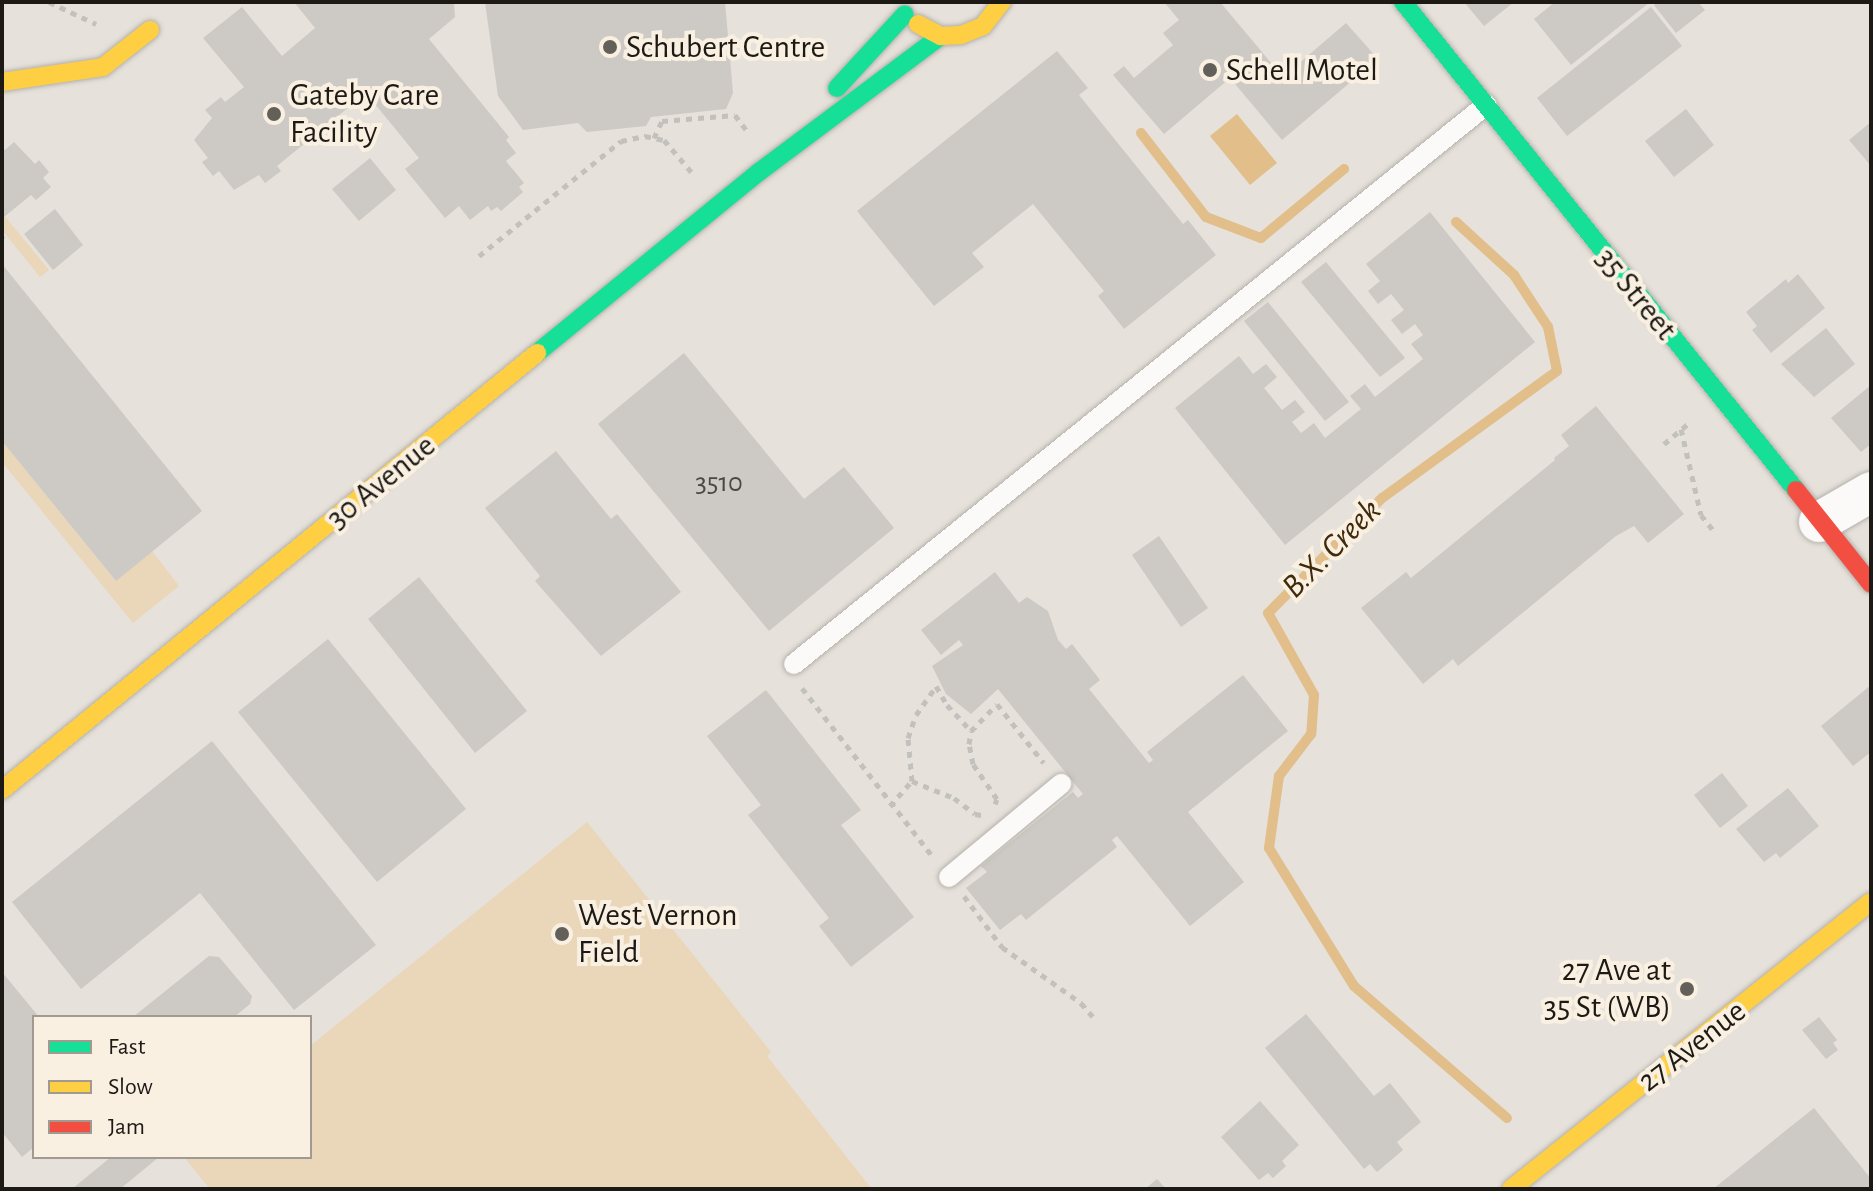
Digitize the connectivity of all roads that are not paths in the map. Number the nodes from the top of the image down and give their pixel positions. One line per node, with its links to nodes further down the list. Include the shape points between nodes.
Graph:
1 (1002, 2): 5 (street, via 983,26)
2 (1403, 2): 7 (street, 35 Street)
3 (902, 8): 5 (street, via 927,32); 8 (street, 30 Avenue)
4 (150, 30): 6 (street, via 103,67)
5 (941, 36): 8 (street, 30 Avenue)
6 (2, 82)
7 (1486, 105): 10 (street, 35 Street); 12 (lane)
8 (759, 172): 14 (street, 30 Avenue)
9 (1871, 492): 10 (street)
10 (1819, 522): 11 (street, 35 Street)
11 (1871, 584)
12 (794, 664)
13 (1061, 784): 15 (lane)
14 (2, 790)
15 (949, 877)
16 (1871, 902): 17 (street, 27 Avenue)
17 (1511, 1189)

